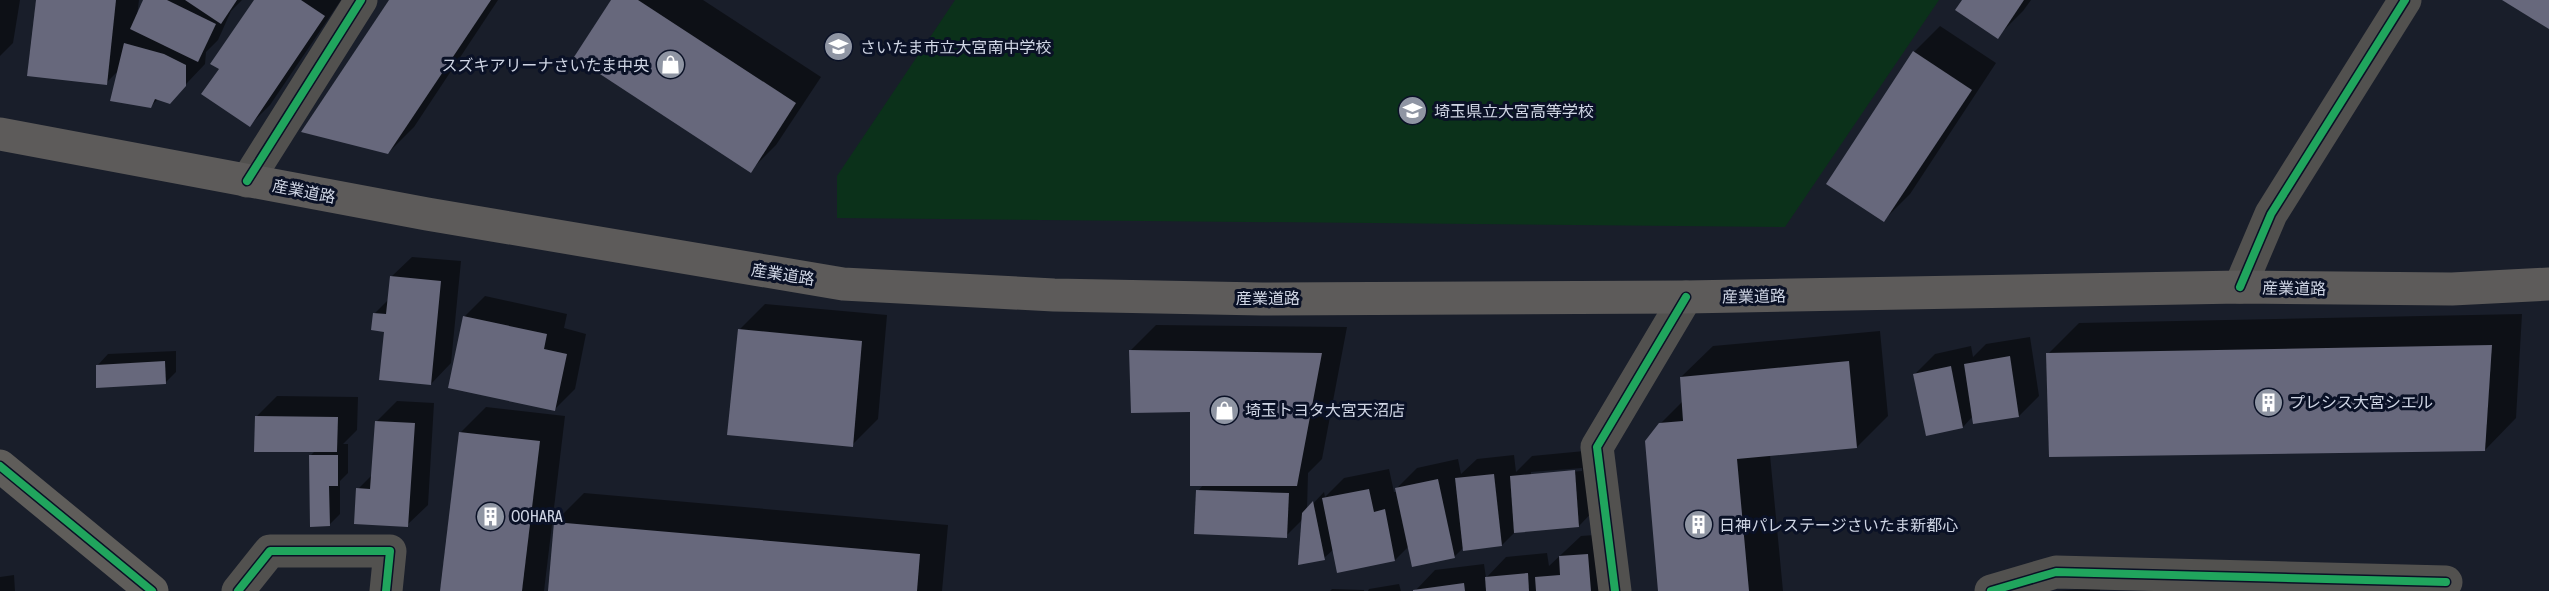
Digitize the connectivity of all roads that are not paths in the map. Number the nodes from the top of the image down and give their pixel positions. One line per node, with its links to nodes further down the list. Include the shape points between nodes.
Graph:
1 (361, 0): 4 (street)
2 (2405, 0): 6 (street, via 2271,214)
3 (0, 134): 4 (main road, 産業道路)
4 (247, 181): 7 (main road, 産業道路, via 843,284 1053,295)
5 (2549, 284): 6 (main road, 産業道路, via 2452,289)
6 (2240, 287): 7 (main road, 産業道路)
7 (1686, 297): 13 (street, via 1597,447)
8 (0, 466): 10 (street)
9 (2446, 582): 14 (street, via 2056,572)
10 (152, 591)
11 (238, 591): 12 (street, via 270,551 390,551)
12 (386, 591)
13 (1615, 591)
14 (1992, 591)

